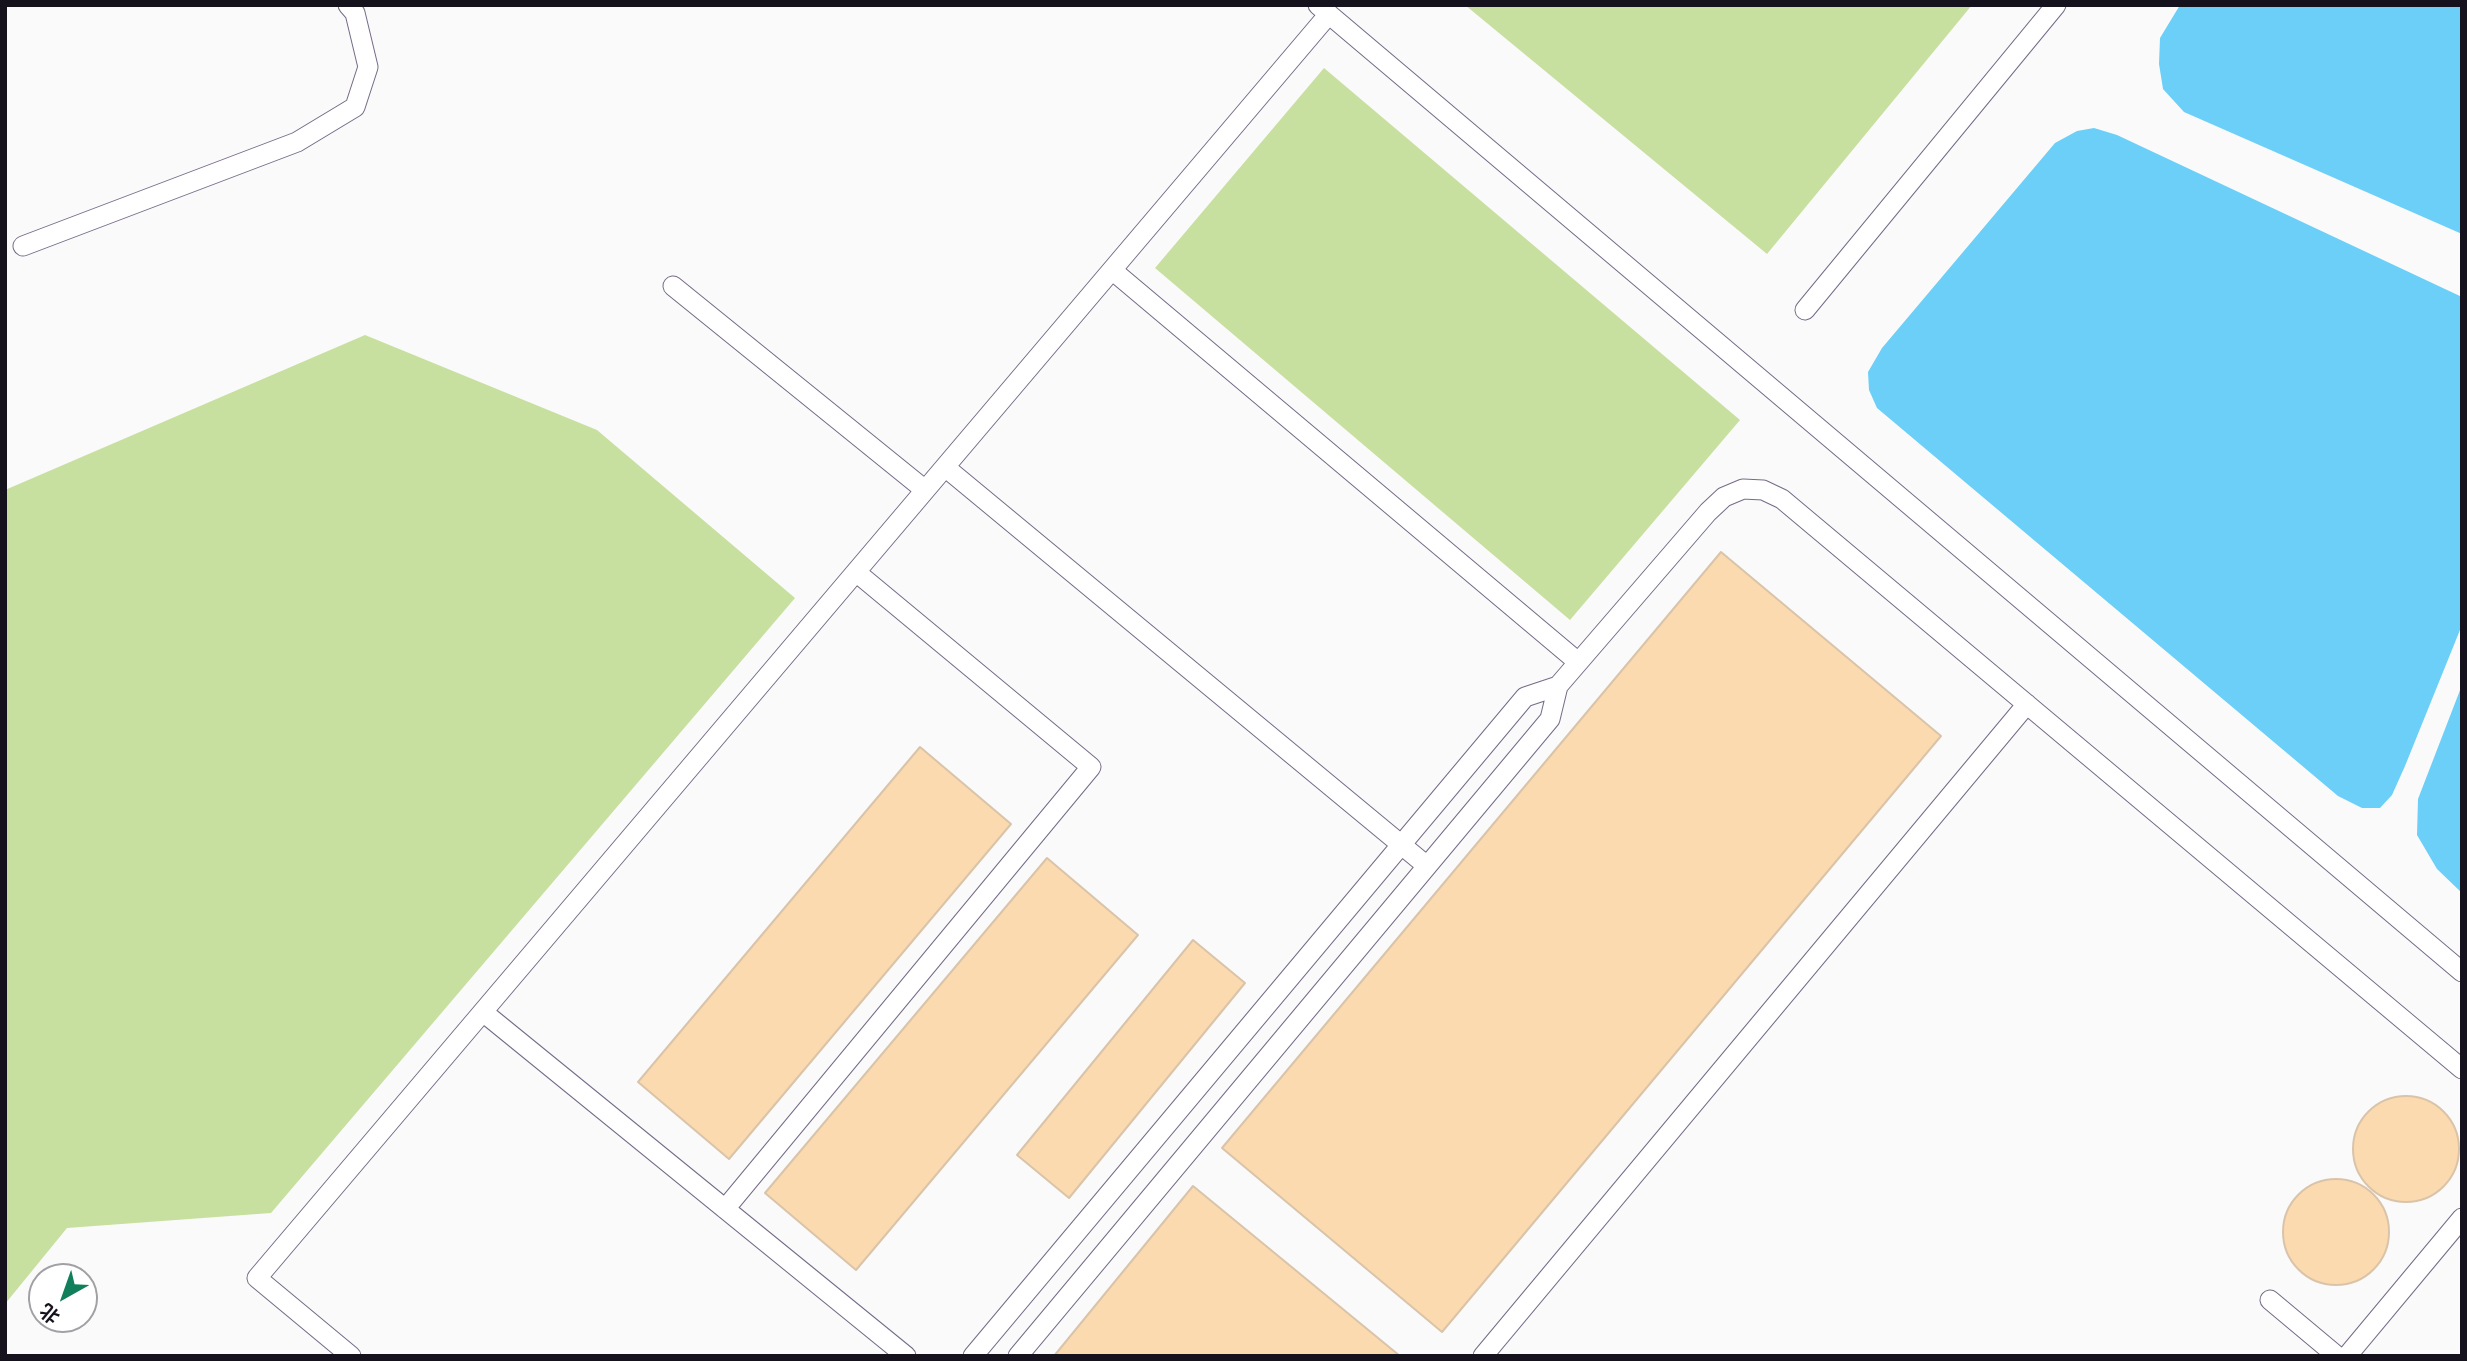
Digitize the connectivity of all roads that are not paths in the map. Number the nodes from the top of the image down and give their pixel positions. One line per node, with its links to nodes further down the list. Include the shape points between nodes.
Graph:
1 (348, 5): 4 (lane, via 355,13 368,67 355,107 297,142)
2 (2056, 5): 7 (lane)
3 (1323, 10): 5 (lane); 16 (lane)
4 (23, 246)
5 (1112, 270): 8 (lane); 11 (lane)
6 (673, 286): 9 (lane)
7 (1805, 310)
8 (945, 467): 9 (lane); 14 (lane)
9 (925, 490): 10 (lane)
10 (856, 572): 17 (lane); 19 (lane, via 1091,767)
11 (1578, 662): 12 (lane); 13 (lane, via 1724,497 1743,489 1763,490 1782,499)
12 (1558, 686): 14 (lane, via 1524,696); 15 (lane, via 1550,719)
13 (2027, 704): 18 (lane); 26 (lane)
14 (1401, 845): 15 (lane); 24 (lane)
15 (1427, 866): 25 (lane)
16 (2462, 972)
17 (483, 1012): 19 (lane); 22 (lane, via 257,1278)
18 (2462, 1069)
19 (725, 1209): 23 (lane)
20 (2462, 1217): 28 (lane)
21 (2270, 1300): 27 (lane)
22 (351, 1356)
23 (906, 1356)
24 (973, 1356)
25 (1018, 1356)
26 (1483, 1356)
27 (2337, 1356)
28 (2347, 1356)

